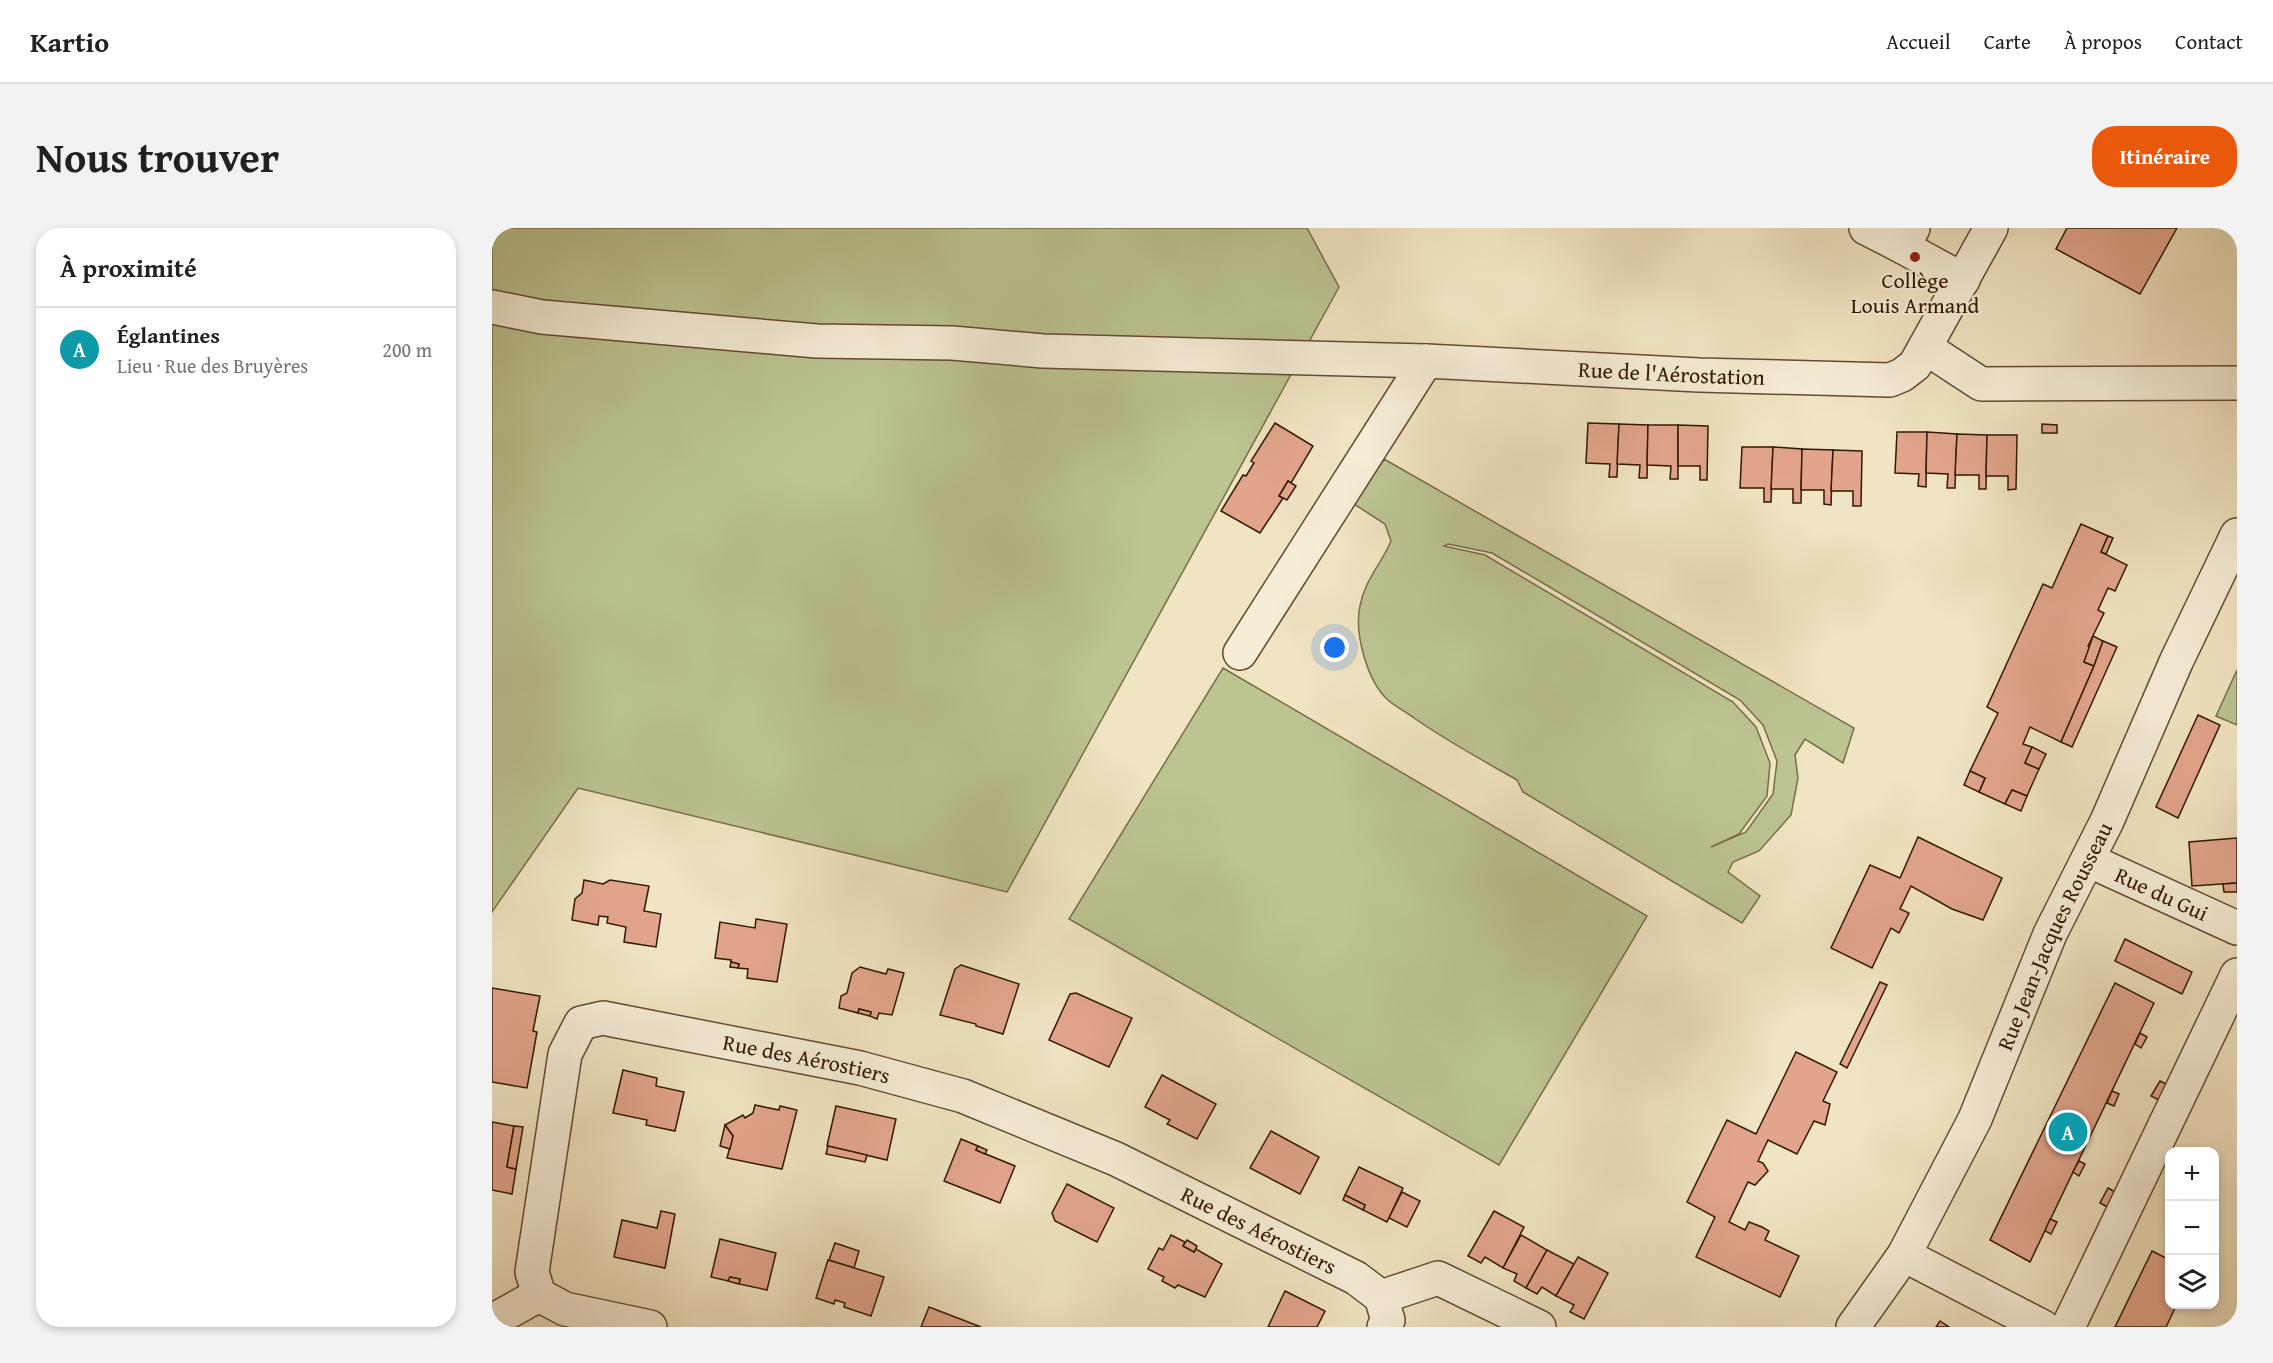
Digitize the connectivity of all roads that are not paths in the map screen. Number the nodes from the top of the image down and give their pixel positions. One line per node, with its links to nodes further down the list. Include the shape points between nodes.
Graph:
1 (1866, 228): 3 (street)
2 (1991, 228): 4 (street, Rue de l'Aérostation)
3 (1908, 238): 4 (street)
4 (1963, 280): 6 (street, Rue de l'Aérostation)
5 (492, 307): 7 (street, Rue de l'Aérostation, via 542,317 817,341)
6 (1926, 348): 7 (street, Rue de l'Aérostation, via 1915,365 1902,375 1874,381); 8 (street, via 1982,384)
7 (1426, 361): 10 (street)
8 (2237, 383)
9 (2237, 535): 11 (street, Rue Jean-Jacques Rousseau)
10 (1240, 653)
11 (2088, 860): 12 (street, Rue du Gui); 14 (street, Rue Jean-Jacques Rousseau, via 2050,934 1975,1119)
12 (2237, 928)
13 (2237, 975): 22 (street)
14 (1904, 1255): 20 (street, Rue Jean-Jacques Rousseau); 21 (street)
15 (538, 1295): 16 (street, Rue des Aérostiers, via 532,1272 565,1054 581,1023 603,1018 860,1068 963,1096 1116,1159 1356,1278); 17 (street); 18 (street, via 565,1309)
16 (1383, 1312): 19 (street, Rue des Aérostiers, via 1438,1278)
17 (492, 1321)
18 (650, 1327)
19 (1539, 1327)
20 (1853, 1327)
21 (2043, 1327)
22 (2068, 1327)

